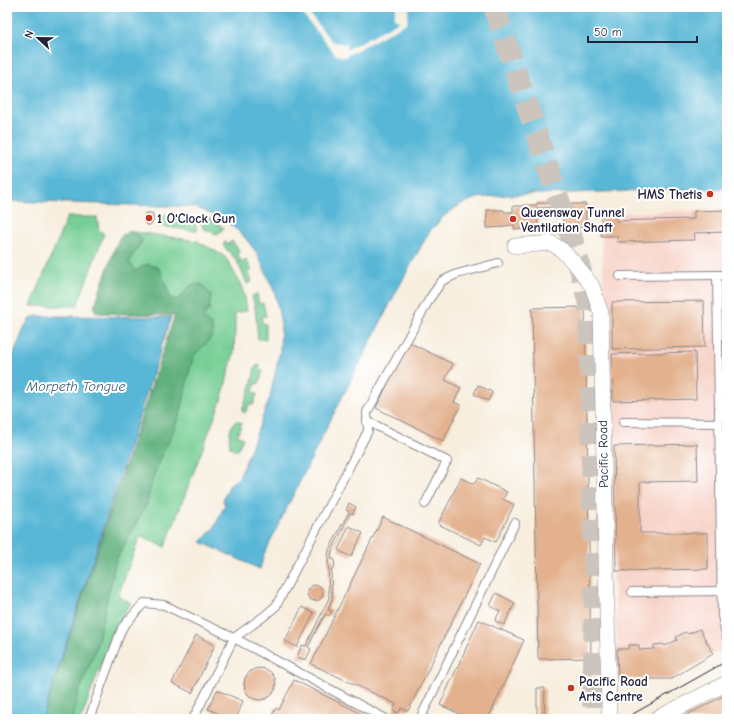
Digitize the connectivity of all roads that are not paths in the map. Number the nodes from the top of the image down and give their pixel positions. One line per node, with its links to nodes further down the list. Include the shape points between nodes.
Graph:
1 (515, 246): 22 (street, Pacific Road, via 551,243 562,250 592,286 601,313)
2 (498, 262): 7 (lane, via 442,281 366,412)
3 (717, 275): 4 (lane); 5 (lane); 6 (lane)
4 (727, 275)
5 (620, 276)
6 (723, 377): 9 (lane)
7 (367, 421): 10 (lane, via 447,461); 15 (lane, via 368,431 276,606)
8 (623, 422): 9 (lane)
9 (719, 423): 12 (lane)
10 (425, 504)
11 (515, 523): 21 (lane)
12 (722, 591): 13 (lane); 14 (lane)
13 (632, 592)
14 (724, 615): 16 (lane)
15 (234, 638): 18 (lane, via 164,605 144,603 122,628); 19 (lane); 20 (lane)
16 (727, 638)
17 (727, 683): 23 (street)
18 (89, 719)
19 (193, 719)
20 (386, 719)
21 (420, 719)
22 (610, 719)
23 (656, 719)

